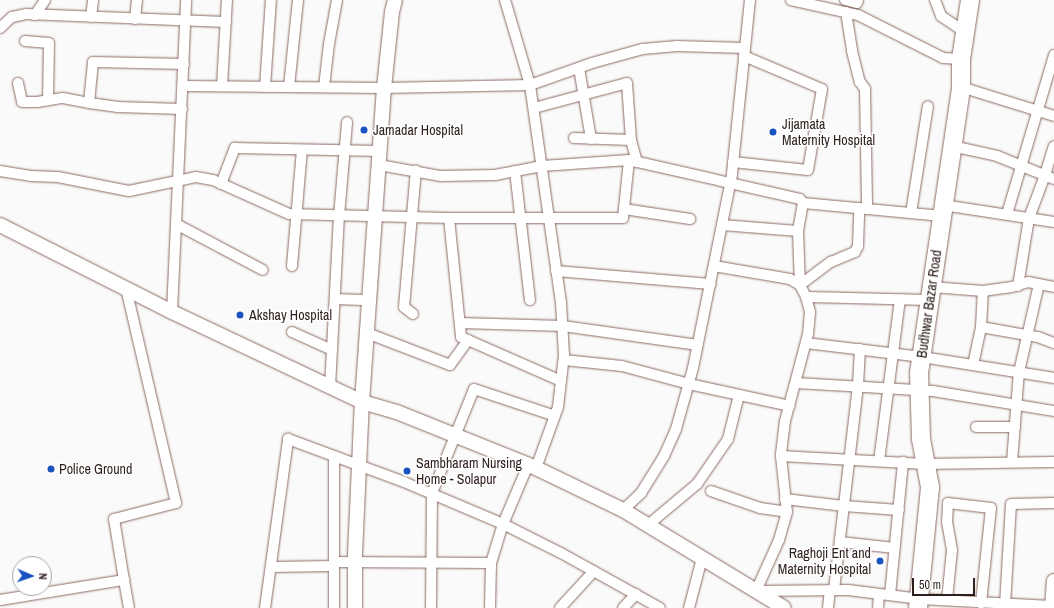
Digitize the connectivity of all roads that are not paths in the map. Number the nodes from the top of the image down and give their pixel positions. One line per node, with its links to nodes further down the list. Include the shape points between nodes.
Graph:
1 (45, 0): 18 (street)
2 (93, 0): 19 (street)
3 (137, 0): 20 (street)
4 (186, 0): 21 (street)
5 (227, 0): 22 (street)
6 (271, 0): 35 (street)
7 (298, 0): 36 (street)
8 (337, 0): 37 (street)
9 (395, 0): 39 (street)
10 (505, 0): 32 (street)
11 (750, 0): 26 (street)
12 (791, 0): 17 (street)
13 (844, 0): 14 (street, via 857,3)
14 (858, 0)
15 (935, 0): 24 (street, via 941,16)
16 (970, 0): 24 (highway, Budhwar Bazar Road)
17 (846, 12): 28 (street, via 858,15 944,58); 70 (street, via 860,82 865,89)
18 (35, 15): 19 (street); 23 (street, via 12,17)
19 (91, 17): 20 (street)
20 (135, 19): 21 (street)
21 (186, 21): 22 (street); 29 (street)
22 (226, 22): 34 (street)
23 (0, 28)
24 (965, 32): 28 (highway, Budhwar Bazar Road)
25 (25, 41): 41 (street, via 48,43)
26 (745, 52): 30 (street, via 677,46 643,49); 58 (street); 58 (street, via 822,89 808,170)
27 (1054, 55): 46 (street)
28 (961, 59): 38 (highway, Budhwar Bazar Road)
29 (184, 64): 33 (street); 42 (street, via 93,62)
30 (579, 68): 32 (street); 40 (street)
31 (18, 82): 41 (street, via 22,102)
32 (530, 85): 39 (street); 44 (street)
33 (183, 86): 34 (street); 45 (street)
34 (222, 86): 35 (street)
35 (265, 87): 36 (street)
36 (289, 87): 37 (street)
37 (324, 87): 39 (street)
38 (961, 87): 46 (street); 52 (highway, Budhwar Bazar Road)
39 (384, 88): 56 (street)
40 (584, 95): 44 (street); 50 (street); 51 (street, via 626,83)
41 (48, 100): 42 (street, via 63,98)
42 (89, 104): 45 (street)
43 (928, 106): 72 (street)
44 (534, 108): 59 (street)
45 (182, 109): 65 (street)
46 (1037, 112): 47 (street); 60 (street)
47 (1054, 116)
48 (347, 122): 55 (street)
49 (574, 138): 50 (street)
50 (592, 139): 51 (street)
51 (631, 140): 57 (street)
52 (952, 146): 60 (street, via 997,156); 71 (highway, Budhwar Bazar Road)
53 (1054, 146): 64 (street)
54 (302, 150): 55 (street); 67 (street, via 235,148); 74 (street)
55 (345, 151): 56 (street); 75 (street)
56 (379, 158): 63 (street); 76 (street)
57 (633, 161): 59 (street); 66 (street); 69 (street)
58 (733, 162): 66 (street)
59 (542, 166): 62 (street); 81 (street)
60 (1021, 166): 64 (street); 73 (street)
61 (0, 171): 65 (street, via 58,177 130,191)
62 (515, 171): 63 (street, via 495,175 441,176); 79 (street)
63 (416, 172): 77 (street)
64 (1050, 177): 80 (street)
65 (178, 182): 67 (street, via 196,177); 84 (street)
66 (730, 182): 68 (street, via 800,199); 86 (street)
67 (221, 184): 74 (street)
68 (804, 203): 70 (street); 87 (street)
69 (624, 209): 81 (street, via 623,218); 82 (street)
70 (863, 209): 72 (street); 94 (street, via 858,246 854,252 831,262)
71 (943, 211): 72 (street); 73 (street); 99 (highway, Budhwar Bazar Road)
72 (911, 213)
73 (1007, 214): 80 (street)
74 (296, 215): 75 (street); 88 (street)
75 (339, 216): 76 (street); 101 (street)
76 (375, 217): 77 (street); 103 (street)
77 (411, 217): 78 (street); 106 (street, via 404,307)
78 (449, 218): 79 (street); 107 (street)
79 (520, 218): 81 (street); 104 (street)
80 (1029, 218): 83 (street); 95 (street)
81 (548, 219): 91 (street)
82 (690, 219)
83 (1054, 222)
84 (176, 224): 90 (street); 105 (street)
85 (0, 225): 97 (street)
86 (722, 225): 87 (street); 89 (street)
87 (798, 231): 94 (street)
88 (292, 266)
89 (714, 266): 92 (street); 94 (street, via 790,279)
90 (263, 270)
91 (556, 271): 92 (street); 108 (street)
92 (710, 284): 116 (street)
93 (1039, 284): 95 (street, via 1028,282); 96 (street); 112 (street)
94 (800, 285): 100 (street)
95 (1018, 286): 98 (street)
96 (1054, 287)
97 (126, 288): 105 (street); 170 (street, via 176,503 114,519)
98 (983, 291): 99 (street); 109 (street)
99 (931, 294): 102 (street); 120 (highway, Budhwar Bazar Road)
100 (806, 297): 102 (street); 114 (street, via 810,312)
101 (335, 299): 103 (street); 118 (street)
102 (900, 299): 119 (street)
103 (369, 300): 111 (street)
104 (530, 300)
105 (172, 312): 129 (street)
106 (413, 314)
107 (460, 323): 108 (street); 113 (street, via 461,337)
108 (563, 326): 116 (street); 121 (street)
109 (981, 328): 112 (street); 122 (street)
110 (292, 332): 118 (street)
111 (367, 333): 113 (street, via 450,365); 133 (street)
112 (1027, 335): 115 (street); 123 (street)
113 (468, 340): 125 (street)
114 (806, 342): 117 (street); 126 (street)
115 (1054, 343)
116 (698, 344): 127 (street)
117 (860, 349): 119 (street); 128 (street)
118 (332, 350): 129 (street)
119 (893, 353): 120 (street); 130 (street)
120 (922, 357): 122 (street); 131 (highway, Budhwar Bazar Road)
121 (564, 360): 125 (street); 127 (street, via 622,366)
122 (973, 365): 123 (street)
123 (1019, 372): 124 (street); 134 (street)
124 (1054, 378)
125 (562, 381): 137 (street)
126 (796, 383): 128 (street); 135 (street)
127 (689, 384): 132 (street); 156 (street, via 676,429 664,456 641,493)
128 (858, 386): 130 (street); 143 (street)
129 (330, 387): 133 (street)
130 (889, 388): 131 (street); 144 (street)
131 (920, 390): 134 (street); 148 (highway, Budhwar Bazar Road, via 921,439)
132 (739, 395): 135 (street); 160 (street, via 728,439 697,484)
133 (362, 402): 140 (street, via 397,412); 149 (street)
134 (1017, 405): 136 (street); 139 (street)
135 (790, 406): 142 (street, via 785,421)
136 (1054, 411)
137 (555, 416): 140 (street, via 474,389); 150 (street)
138 (976, 427): 139 (street)
139 (1015, 427): 146 (street)
140 (455, 435): 150 (street); 152 (street)
141 (334, 456): 149 (street); 167 (street); 168 (street, via 288,439)
142 (781, 456): 143 (street); 153 (street)
143 (850, 460): 144 (street); 155 (street)
144 (880, 461): 145 (street)
145 (903, 462): 148 (street); 157 (street)
146 (1012, 462): 147 (street); 148 (street)
147 (1054, 462)
148 (925, 464): 179 (highway, Budhwar Bazar Road, via 930,487)
149 (359, 465): 152 (street); 164 (street)
150 (532, 466): 156 (street); 159 (street)
151 (711, 491): 158 (street, via 760,508)
152 (432, 493): 159 (street); 165 (street)
153 (786, 499): 155 (street); 158 (street)
154 (1054, 503): 181 (street, via 1012,504)
155 (844, 506): 157 (street); 161 (street)
156 (623, 510): 160 (street)
157 (899, 510): 162 (street)
158 (787, 512): 173 (street, via 779,540)
159 (503, 524): 166 (street); 169 (street)
160 (648, 525): 163 (street)
161 (840, 542): 162 (street); 172 (street)
162 (895, 548): 176 (street)
163 (702, 558): 173 (street); 192 (street)
164 (355, 562): 165 (street); 167 (street); 186 (street)
165 (431, 562): 166 (street); 187 (street)
166 (491, 563): 188 (street)
167 (334, 564): 168 (street); 185 (street)
168 (271, 567): 184 (street)
169 (594, 571): 174 (street); 189 (street)
170 (124, 580): 177 (street); 183 (street)
171 (1054, 581): 182 (street)
172 (832, 590): 173 (street); 175 (street); 194 (street)
173 (756, 591): 193 (street)
174 (636, 594): 190 (street); 191 (street)
175 (879, 594): 176 (street); 195 (street)
176 (890, 595): 179 (street)
177 (0, 600)
178 (947, 600): 179 (street); 180 (street); 180 (street, via 952,550 947,523 948,503 991,508)
179 (919, 603)
180 (981, 603): 181 (street)
181 (1005, 605): 182 (street)
182 (1052, 607)
183 (129, 608)
184 (265, 608)
185 (334, 608)
186 (355, 608)
187 (431, 608)
188 (490, 608)
189 (560, 608)
190 (623, 608)
191 (660, 608)
192 (689, 608)
193 (784, 608)
194 (828, 608)
195 (878, 608)

